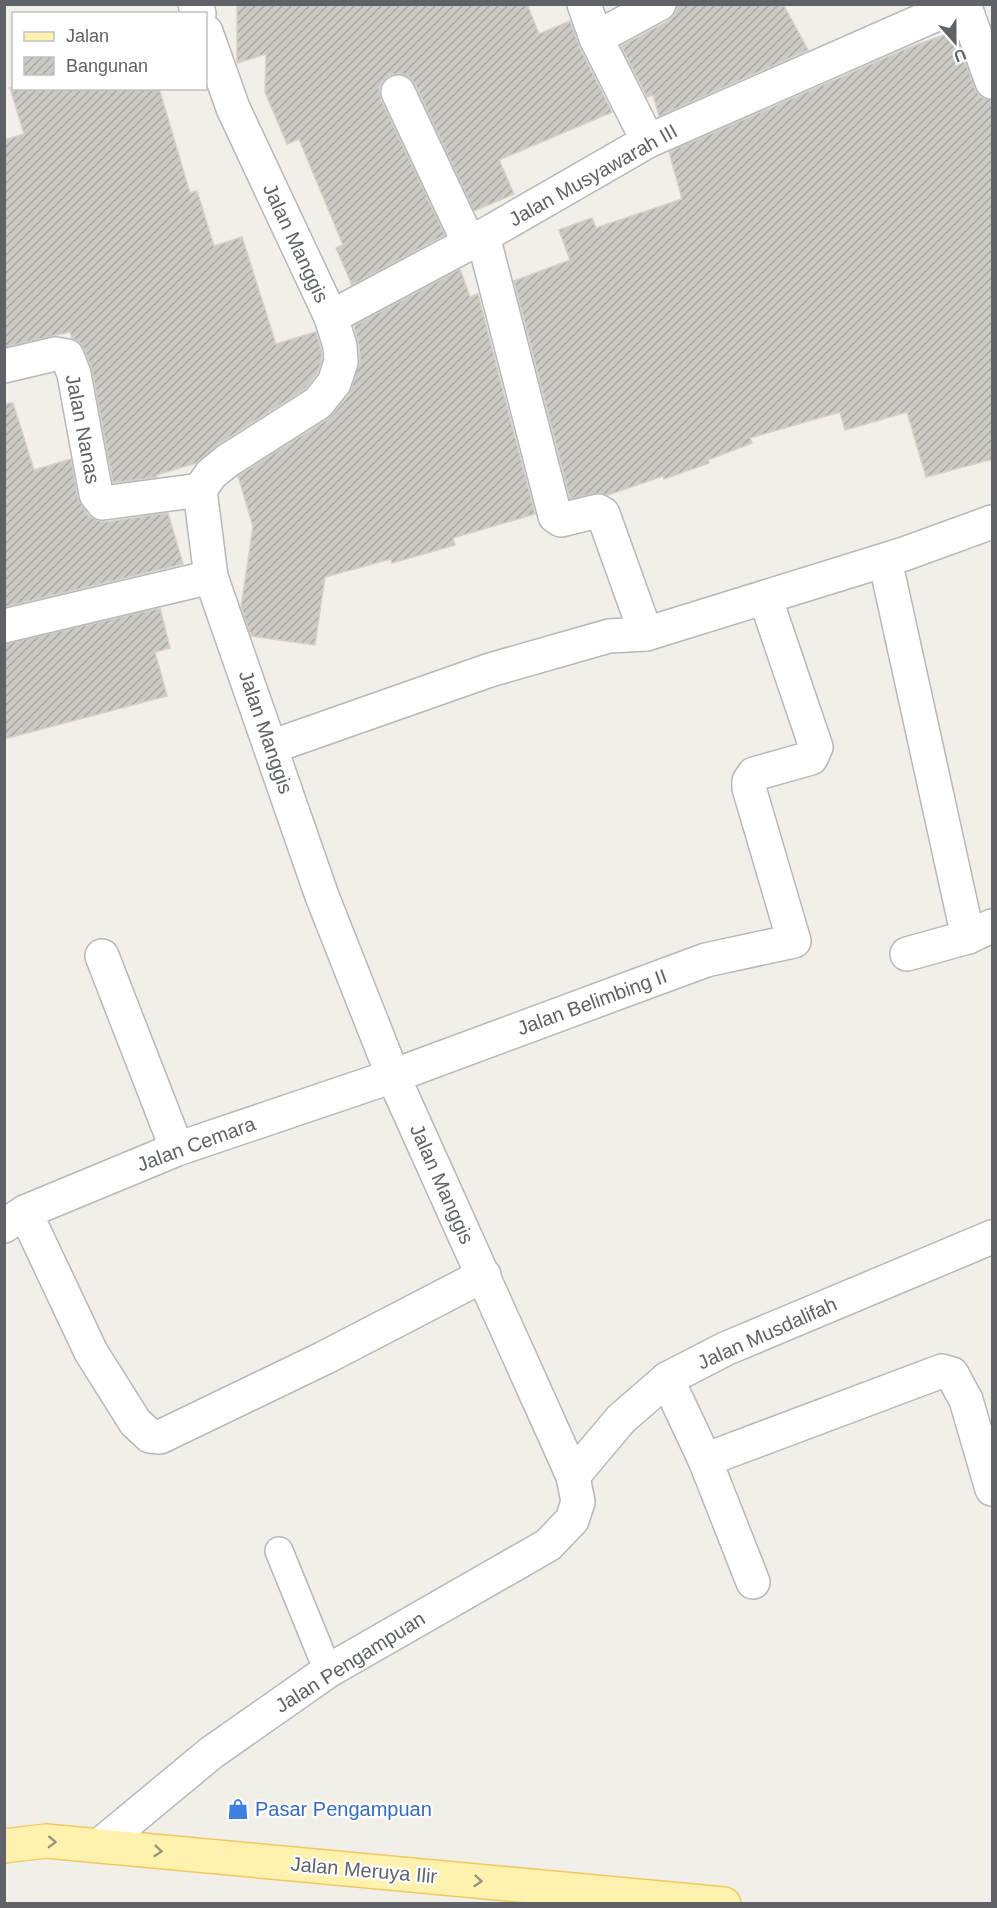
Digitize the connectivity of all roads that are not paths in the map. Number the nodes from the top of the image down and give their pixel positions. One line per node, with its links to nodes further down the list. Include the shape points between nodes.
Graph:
1 (584, 4): 5 (street)
2 (659, 4): 5 (street)
3 (962, 4): 6 (street); 8 (street, Jalan Musyawarah III)
4 (207, 35): 10 (street, Jalan Manggis, via 233,108)
5 (596, 39): 8 (street)
6 (993, 82)
7 (398, 92): 9 (street)
8 (648, 141): 9 (street, Jalan Musyawarah III)
9 (476, 240): 10 (street, Jalan Musyawarah III); 18 (street, via 555,516 561,520 598,511 603,514)
10 (331, 317): 12 (street, Jalan Manggis, via 340,346 334,383 318,403 227,461)
11 (4, 366): 12 (street, Jalan Nanas, via 55,354 67,356 74,374 96,494 103,503)
12 (200, 490): 15 (street, Jalan Manggis)
13 (993, 522): 14 (street)
14 (885, 560): 16 (street); 20 (street)
15 (211, 577): 17 (street); 19 (street, Jalan Manggis)
16 (765, 597): 18 (street); 23 (street, Jalan Belimbing II, via 816,747 812,758 754,774 749,781 794,941 706,960)
17 (4, 626)
18 (646, 634): 19 (street, via 609,636 490,670)
19 (272, 747): 23 (street, Jalan Manggis, via 322,896)
20 (980, 931): 21 (street)
21 (907, 954)
22 (102, 956): 24 (street)
23 (393, 1076): 24 (street, Jalan Cemara); 27 (street, Jalan Manggis)
24 (177, 1149): 25 (street, Jalan Cemara)
25 (15, 1219): 27 (street, via 91,1352 135,1422 150,1436 160,1437 324,1358)
26 (993, 1236): 28 (street, Jalan Musdalifah, via 724,1348)
27 (484, 1275): 30 (street, Jalan Manggis)
28 (668, 1379): 29 (street); 30 (street, Jalan Musdalifah, via 621,1419)
29 (705, 1460): 31 (street, via 942,1371 952,1374 966,1400); 33 (street)
30 (573, 1476): 34 (street, Jalan Pengampuan, via 578,1502 572,1520 548,1545)
31 (993, 1489)
32 (279, 1551): 34 (lane)
33 (753, 1582)
34 (328, 1671): 35 (street, Jalan Pengampuan, via 210,1753)
35 (100, 1845): 36 (main road, Jalan Meruya Ilir, one-way to 35, via 46,1841); 37 (main road, Jalan Meruya Ilir, one-way to 37)
36 (4, 1846)
37 (724, 1904)

